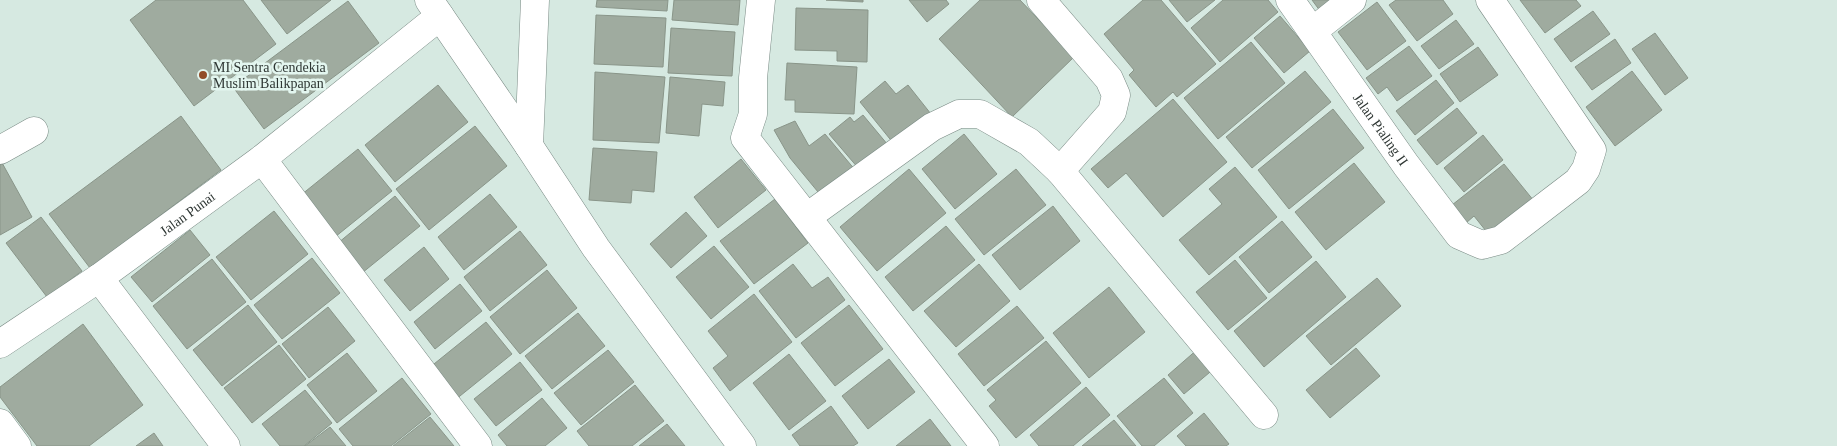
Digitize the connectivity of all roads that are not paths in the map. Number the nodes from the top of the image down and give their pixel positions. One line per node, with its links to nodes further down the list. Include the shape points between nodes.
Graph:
1 (535, 0): 10 (street)
2 (761, 0): 14 (street, via 753,78 753,114 745,138)
3 (1042, 0): 13 (street, via 1109,79 1116,95 1112,112)
4 (1290, 0): 8 (street, Jalan Pialing II)
5 (1352, 0): 8 (street)
6 (1490, 0): 8 (street, Jalan Pialing II, via 1592,150 1578,181 1501,240 1482,245 1459,234 1406,165)
7 (435, 8): 10 (street); 12 (street, Jalan Punai)
8 (1313, 31)
9 (34, 131): 11 (street)
10 (529, 146): 22 (street, via 596,248)
11 (0, 150)
12 (262, 159): 15 (street, Jalan Punai); 21 (street)
13 (1060, 171): 14 (street, via 1029,142 980,114 959,114 932,127); 17 (street)
14 (807, 217): 23 (street)
15 (98, 278): 16 (street, Jalan Punai); 20 (street)
16 (0, 344)
17 (1264, 415)
18 (0, 422): 19 (street)
19 (17, 446)
20 (226, 446)
21 (478, 446)
22 (742, 446)
23 (985, 446)

